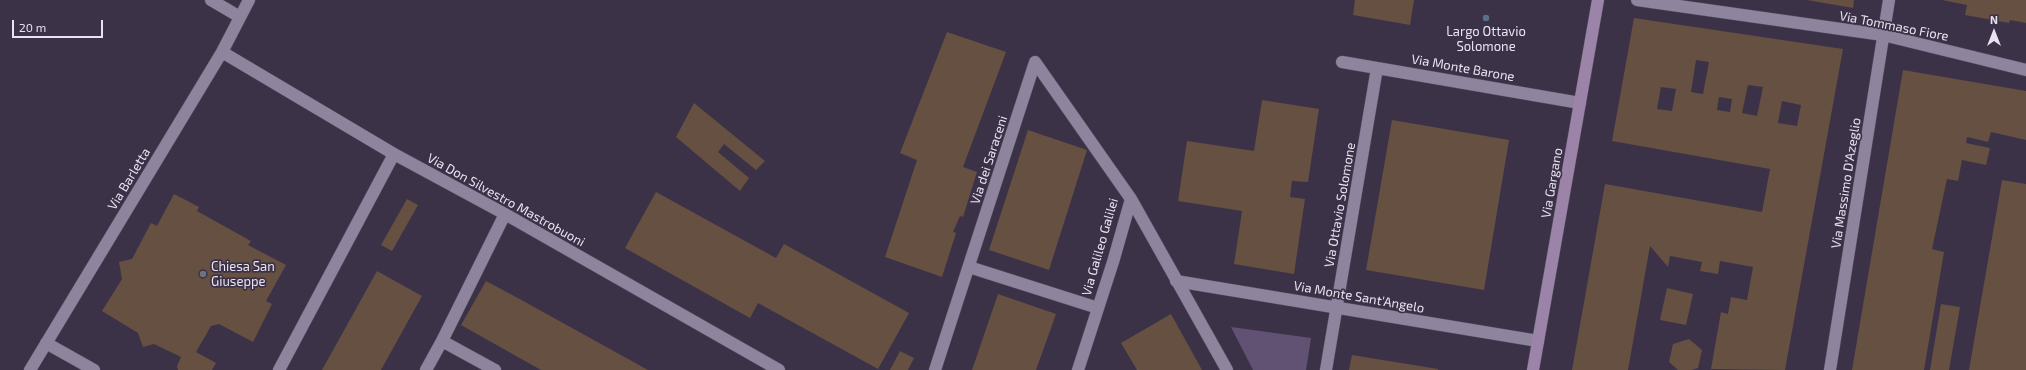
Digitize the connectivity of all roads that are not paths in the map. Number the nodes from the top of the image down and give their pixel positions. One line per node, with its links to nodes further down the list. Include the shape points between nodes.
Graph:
1 (211, 0): 6 (street)
2 (249, 0): 6 (street, Via Barletta)
3 (1598, 0): 13 (main road, Via Gargano)
4 (1637, 0): 7 (street, Via Tommaso Fiore)
5 (1889, 0): 7 (street, Via Massimo D'Azeglio)
6 (240, 17): 8 (street, Via Barletta)
7 (1883, 35): 12 (street, Via Tommaso Fiore); 35 (street, Via Massimo D'Azeglio)
8 (222, 52): 14 (street, Via Don Silvestro Mastrobuoni); 23 (street, Via Barletta)
9 (1035, 62): 15 (street, Via Galileo Galilei); 17 (street, Via dei Saraceni)
10 (1342, 62): 11 (street, Via Monte Barone)
11 (1377, 68): 13 (street, Via Monte Barone); 19 (street, Via Ottavio Solomone)
12 (2026, 70)
13 (1580, 102): 22 (main road, Via Gargano)
14 (394, 154): 16 (street, Via Don Silvestro Mastrobuoni); 26 (street)
15 (1130, 199): 18 (street); 20 (street, Via Galileo Galilei)
16 (505, 214): 21 (street); 29 (street, Via Don Silvestro Mastrobuoni)
17 (969, 267): 20 (street); 30 (street, Via dei Saraceni)
18 (1176, 281): 19 (street, Via Monte Sant'Angelo); 32 (street)
19 (1336, 307): 22 (street, Via Monte Sant'Angelo); 33 (street, Via Ottavio Solomone)
20 (1098, 308): 31 (street, Via Galileo Galilei)
21 (442, 341): 27 (street); 28 (street)
22 (1538, 341): 34 (main road, Via Gargano)
23 (46, 343): 24 (street, Via Barletta); 25 (street)
24 (30, 370)
25 (94, 370)
26 (279, 370)
27 (426, 370)
28 (495, 370)
29 (779, 370)
30 (935, 370)
31 (1078, 370)
32 (1227, 370)
33 (1326, 370)
34 (1533, 370)
35 (1830, 370)

